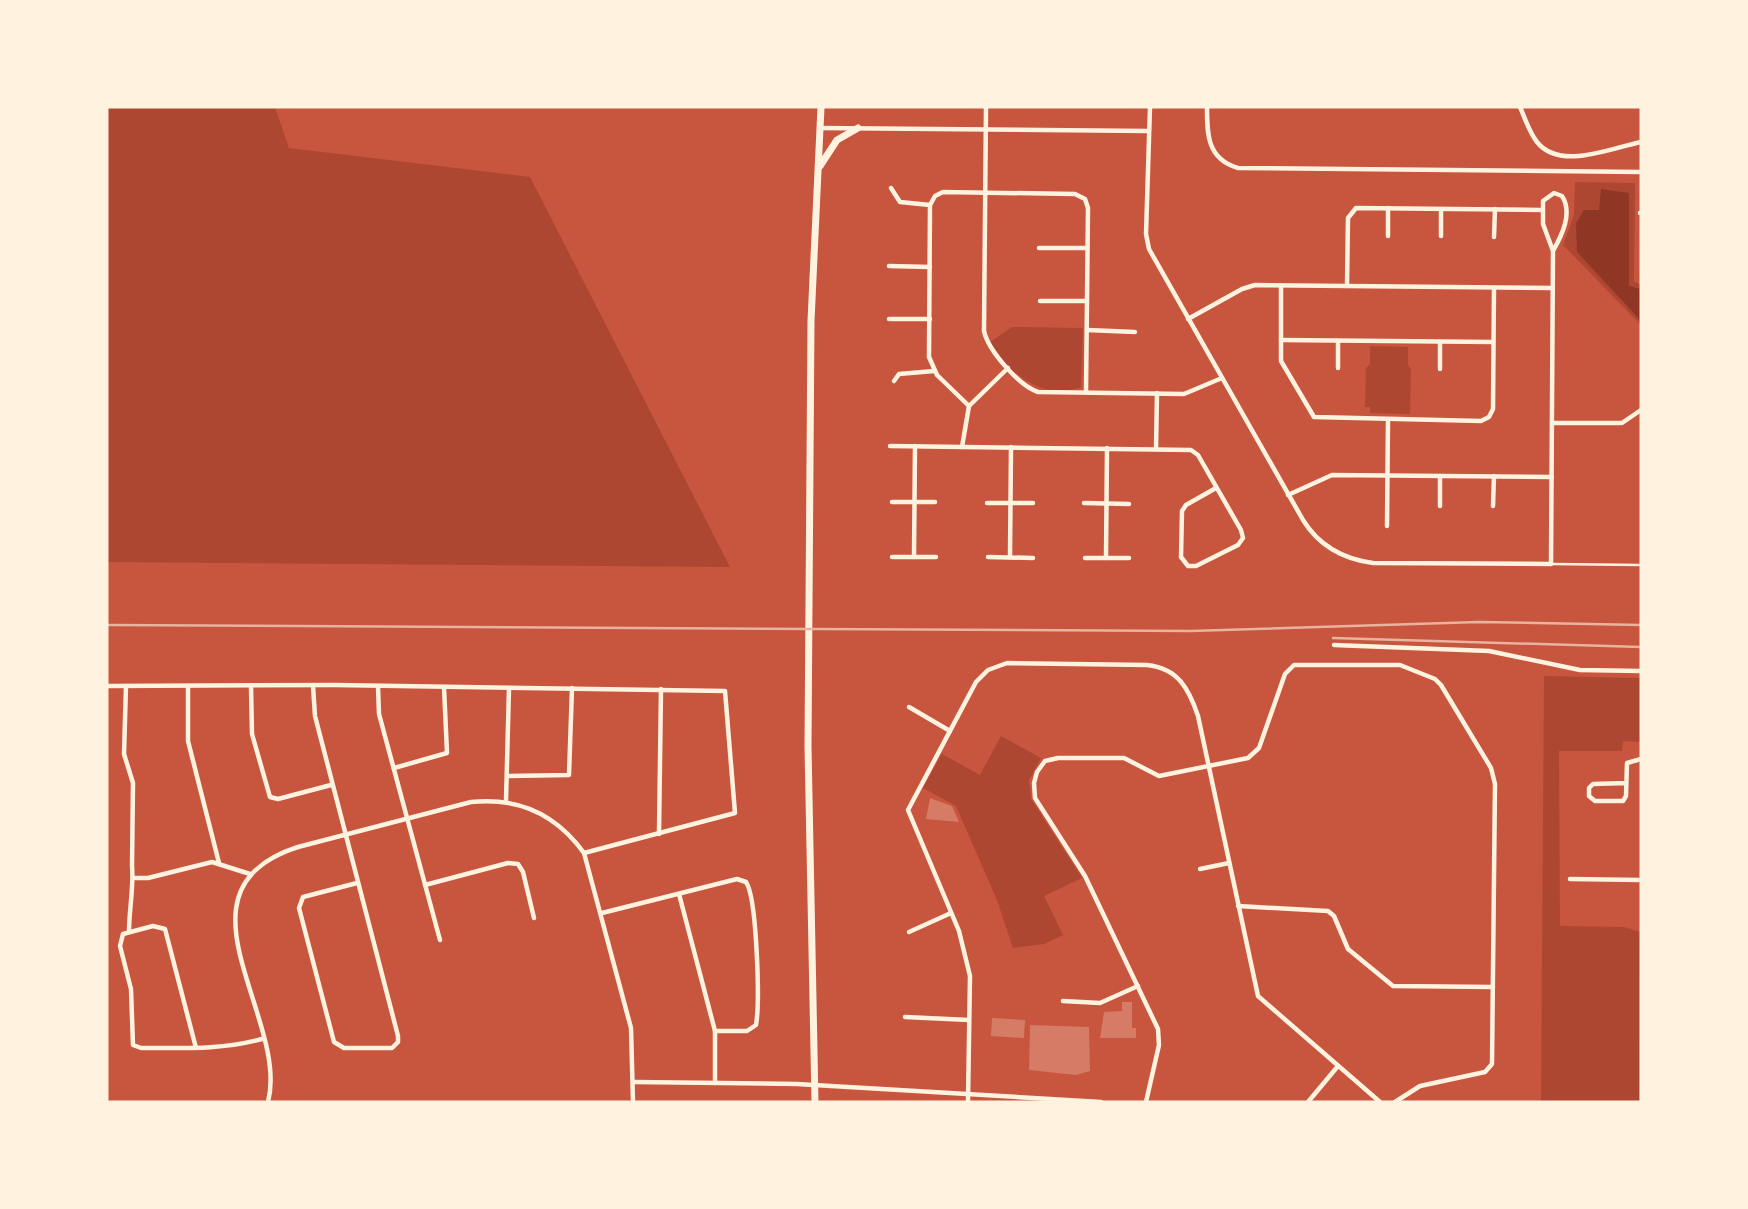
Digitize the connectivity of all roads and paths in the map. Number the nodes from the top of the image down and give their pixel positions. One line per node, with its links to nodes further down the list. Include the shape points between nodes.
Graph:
1 (821, 107): 6 (main road)
2 (986, 107): 8 (street)
3 (1150, 107): 9 (street)
4 (1207, 107): 12 (street, via 1209,144 1220,160 1238,168)
5 (1520, 107): 10 (street, via 1538,143 1557,155 1576,156)
6 (820, 128): 7 (street); 11 (main road)
7 (858, 128): 8 (street); 11 (main road, via 831,146)
8 (985, 129): 9 (street); 14 (street)
9 (1148, 131): 36 (street, via 1147,245)
10 (1641, 142)
11 (818, 170): 143 (main road, via 811,321 808,660)
12 (1641, 172)
13 (891, 188): 15 (street, via 900,202)
14 (985, 193): 15 (street, via 943,192); 24 (street, via 1079,194 1087,205); 43 (street, via 984,331 990,350)
15 (930, 205): 27 (street)
16 (1388, 208): 17 (street); 20 (street); 29 (street, via 1356,208 1349,215)
17 (1441, 209): 18 (street); 21 (street)
18 (1495, 209): 19 (street); 22 (street)
19 (1542, 210): 25 (street); 25 (street, via 1550,194 1564,199 1564,224)
20 (1388, 236)
21 (1441, 236)
22 (1494, 237)
23 (1039, 248): 24 (street)
24 (1087, 248): 33 (street)
25 (1553, 251): 31 (street)
26 (889, 266): 27 (street)
27 (930, 267): 35 (street)
28 (1281, 286): 29 (street); 36 (street, via 1246,287); 39 (street)
29 (1347, 286): 30 (street)
30 (1494, 288): 31 (street); 42 (street)
31 (1553, 288): 54 (street)
32 (1040, 301): 33 (street)
33 (1087, 301): 37 (street)
34 (889, 319): 35 (street)
35 (930, 319): 46 (street, via 929,357)
36 (1188, 319): 47 (street)
37 (1087, 330): 38 (street); 49 (street)
38 (1135, 331)
39 (1281, 340): 40 (street); 53 (street, via 1282,364 1314,417)
40 (1338, 341): 41 (street); 44 (street)
41 (1440, 342): 42 (street); 45 (street)
42 (1493, 342): 53 (street, via 1493,410 1487,419)
43 (1008, 368): 49 (street, via 1034,391); 51 (street)
44 (1338, 368)
45 (1440, 369)
46 (934, 371): 48 (street, via 899,374); 51 (street)
47 (1222, 378): 50 (street, via 1194,392); 66 (street)
48 (894, 380)
49 (1086, 393): 50 (street)
50 (1157, 393): 60 (street)
51 (969, 406): 57 (street)
52 (1641, 410): 54 (street, via 1622,422)
53 (1388, 420): 61 (street)
54 (1552, 423): 64 (street)
55 (890, 446): 56 (street)
56 (915, 446): 57 (street); 68 (street)
57 (962, 446): 58 (street)
58 (1011, 447): 59 (street); 71 (street)
59 (1107, 448): 60 (street); 74 (street)
60 (1156, 449): 65 (street, via 1195,452)
61 (1387, 475): 62 (street); 66 (street, via 1327,475); 78 (street)
62 (1440, 476): 63 (street); 76 (street)
63 (1494, 476): 64 (street); 77 (street)
64 (1552, 477): 88 (street)
65 (1216, 488): 65 (street, via 1182,511 1181,557 1188,566 1242,540 1241,530)
66 (1288, 495): 88 (street, via 1320,541 1352,559)
67 (892, 502): 68 (street)
68 (915, 502): 69 (street); 80 (street)
69 (935, 502)
70 (987, 503): 71 (street)
71 (1010, 503): 72 (street); 83 (street)
72 (1033, 503)
73 (1084, 503): 74 (street)
74 (1107, 503): 75 (street); 86 (street)
75 (1129, 504)
76 (1440, 506)
77 (1493, 506)
78 (1387, 526)
79 (892, 557): 80 (street)
80 (914, 557): 81 (street)
81 (936, 557)
82 (988, 557): 83 (street)
83 (1010, 557): 84 (street)
84 (1033, 558)
85 (1085, 558): 86 (street)
86 (1107, 558): 87 (street)
87 (1129, 558)
88 (1551, 564): 89 (lane)
89 (1641, 565)
90 (1334, 645): 91 (street, via 1489,651 1580,670)
91 (1641, 671)
92 (107, 686): 96 (street)
93 (188, 686): 94 (street); 96 (street); 115 (street, via 188,741)
94 (251, 686): 95 (street); 109 (street, via 251,728 270,797)
95 (313, 686): 97 (street); 109 (street, via 315,716)
96 (126, 687): 119 (street, via 124,754 133,783)
97 (378, 687): 98 (street); 106 (street, via 379,714)
98 (444, 687): 99 (street); 106 (street, via 447,753)
99 (509, 688): 100 (street); 107 (street)
100 (572, 688): 101 (street); 107 (street, via 569,775)
101 (661, 688): 112 (street); 112 (street, via 725,691 736,807 729,817)
102 (909, 708): 103 (street)
103 (950, 731): 105 (street, via 976,682 997,665 1147,664 1171,672 1189,691); 127 (street, via 908,814)
104 (1641, 760): 108 (street, via 1627,763)
105 (1209, 766): 116 (street); 132 (street, via 1159,776 1129,759 1058,758 1045,761 1037,772 1035,798 1085,876); 133 (street, via 1255,754 1284,674 1294,665 1400,666 1435,679 1493,776)
106 (394, 768): 111 (street)
107 (508, 776): 110 (street)
108 (1626, 783): 108 (street, via 1623,801 1595,801 1589,796 1592,784)
109 (332, 785): 113 (street)
110 (506, 801): 111 (street, via 471,802); 114 (street, via 549,817)
111 (407, 819): 113 (street); 123 (street)
112 (659, 834): 114 (street)
113 (346, 835): 118 (street, via 278,854); 122 (street)
114 (584, 853): 126 (street)
115 (219, 863): 118 (street); 119 (street)
116 (1229, 863): 117 (street); 125 (street)
117 (1200, 869)
118 (250, 874): 138 (street, via 239,894 235,920)
119 (135, 877): 129 (street, via 130,890)
120 (1570, 879): 121 (street)
121 (1641, 880)
122 (357, 883): 122 (street, via 303,897 299,908 336,1046 386,1049 396,1046 398,1036)
123 (425, 885): 128 (street, via 518,864); 131 (street)
124 (679, 894): 126 (street); 137 (street); 137 (street, via 737,879 746,881 750,890 757,1025 752,1030)
125 (1238, 906): 133 (street, via 1328,911 1348,950 1394,986); 140 (street, via 1258,996)
126 (602, 913): 141 (street, via 631,1028)
127 (951, 913): 130 (street); 136 (street, via 970,976)
128 (534, 918)
129 (129, 932): 139 (street, via 158,926 165,929); 139 (street, via 120,938 131,989 131,1043 141,1048)
130 (909, 932)
131 (440, 940)
132 (1138, 986): 134 (street, via 1100,1003); 150 (street, via 1159,1036)
133 (1493, 988): 153 (street, via 1489,1069 1420,1086)
134 (1063, 1001)
135 (905, 1017): 136 (street)
136 (969, 1020): 144 (street)
137 (715, 1031): 142 (street)
138 (262, 1039): 139 (street, via 230,1048); 145 (street, via 272,1076)
139 (196, 1048)
140 (1338, 1066): 151 (street); 152 (street)
141 (633, 1082): 142 (street); 146 (street)
142 (715, 1083): 143 (street)
143 (815, 1085): 144 (street); 147 (main road)
144 (967, 1094): 148 (street); 149 (street)
145 (268, 1102)
146 (633, 1102)
147 (815, 1102)
148 (968, 1102)
149 (1101, 1102)
150 (1146, 1102)
151 (1308, 1102)
152 (1380, 1102)
153 (1395, 1102)

